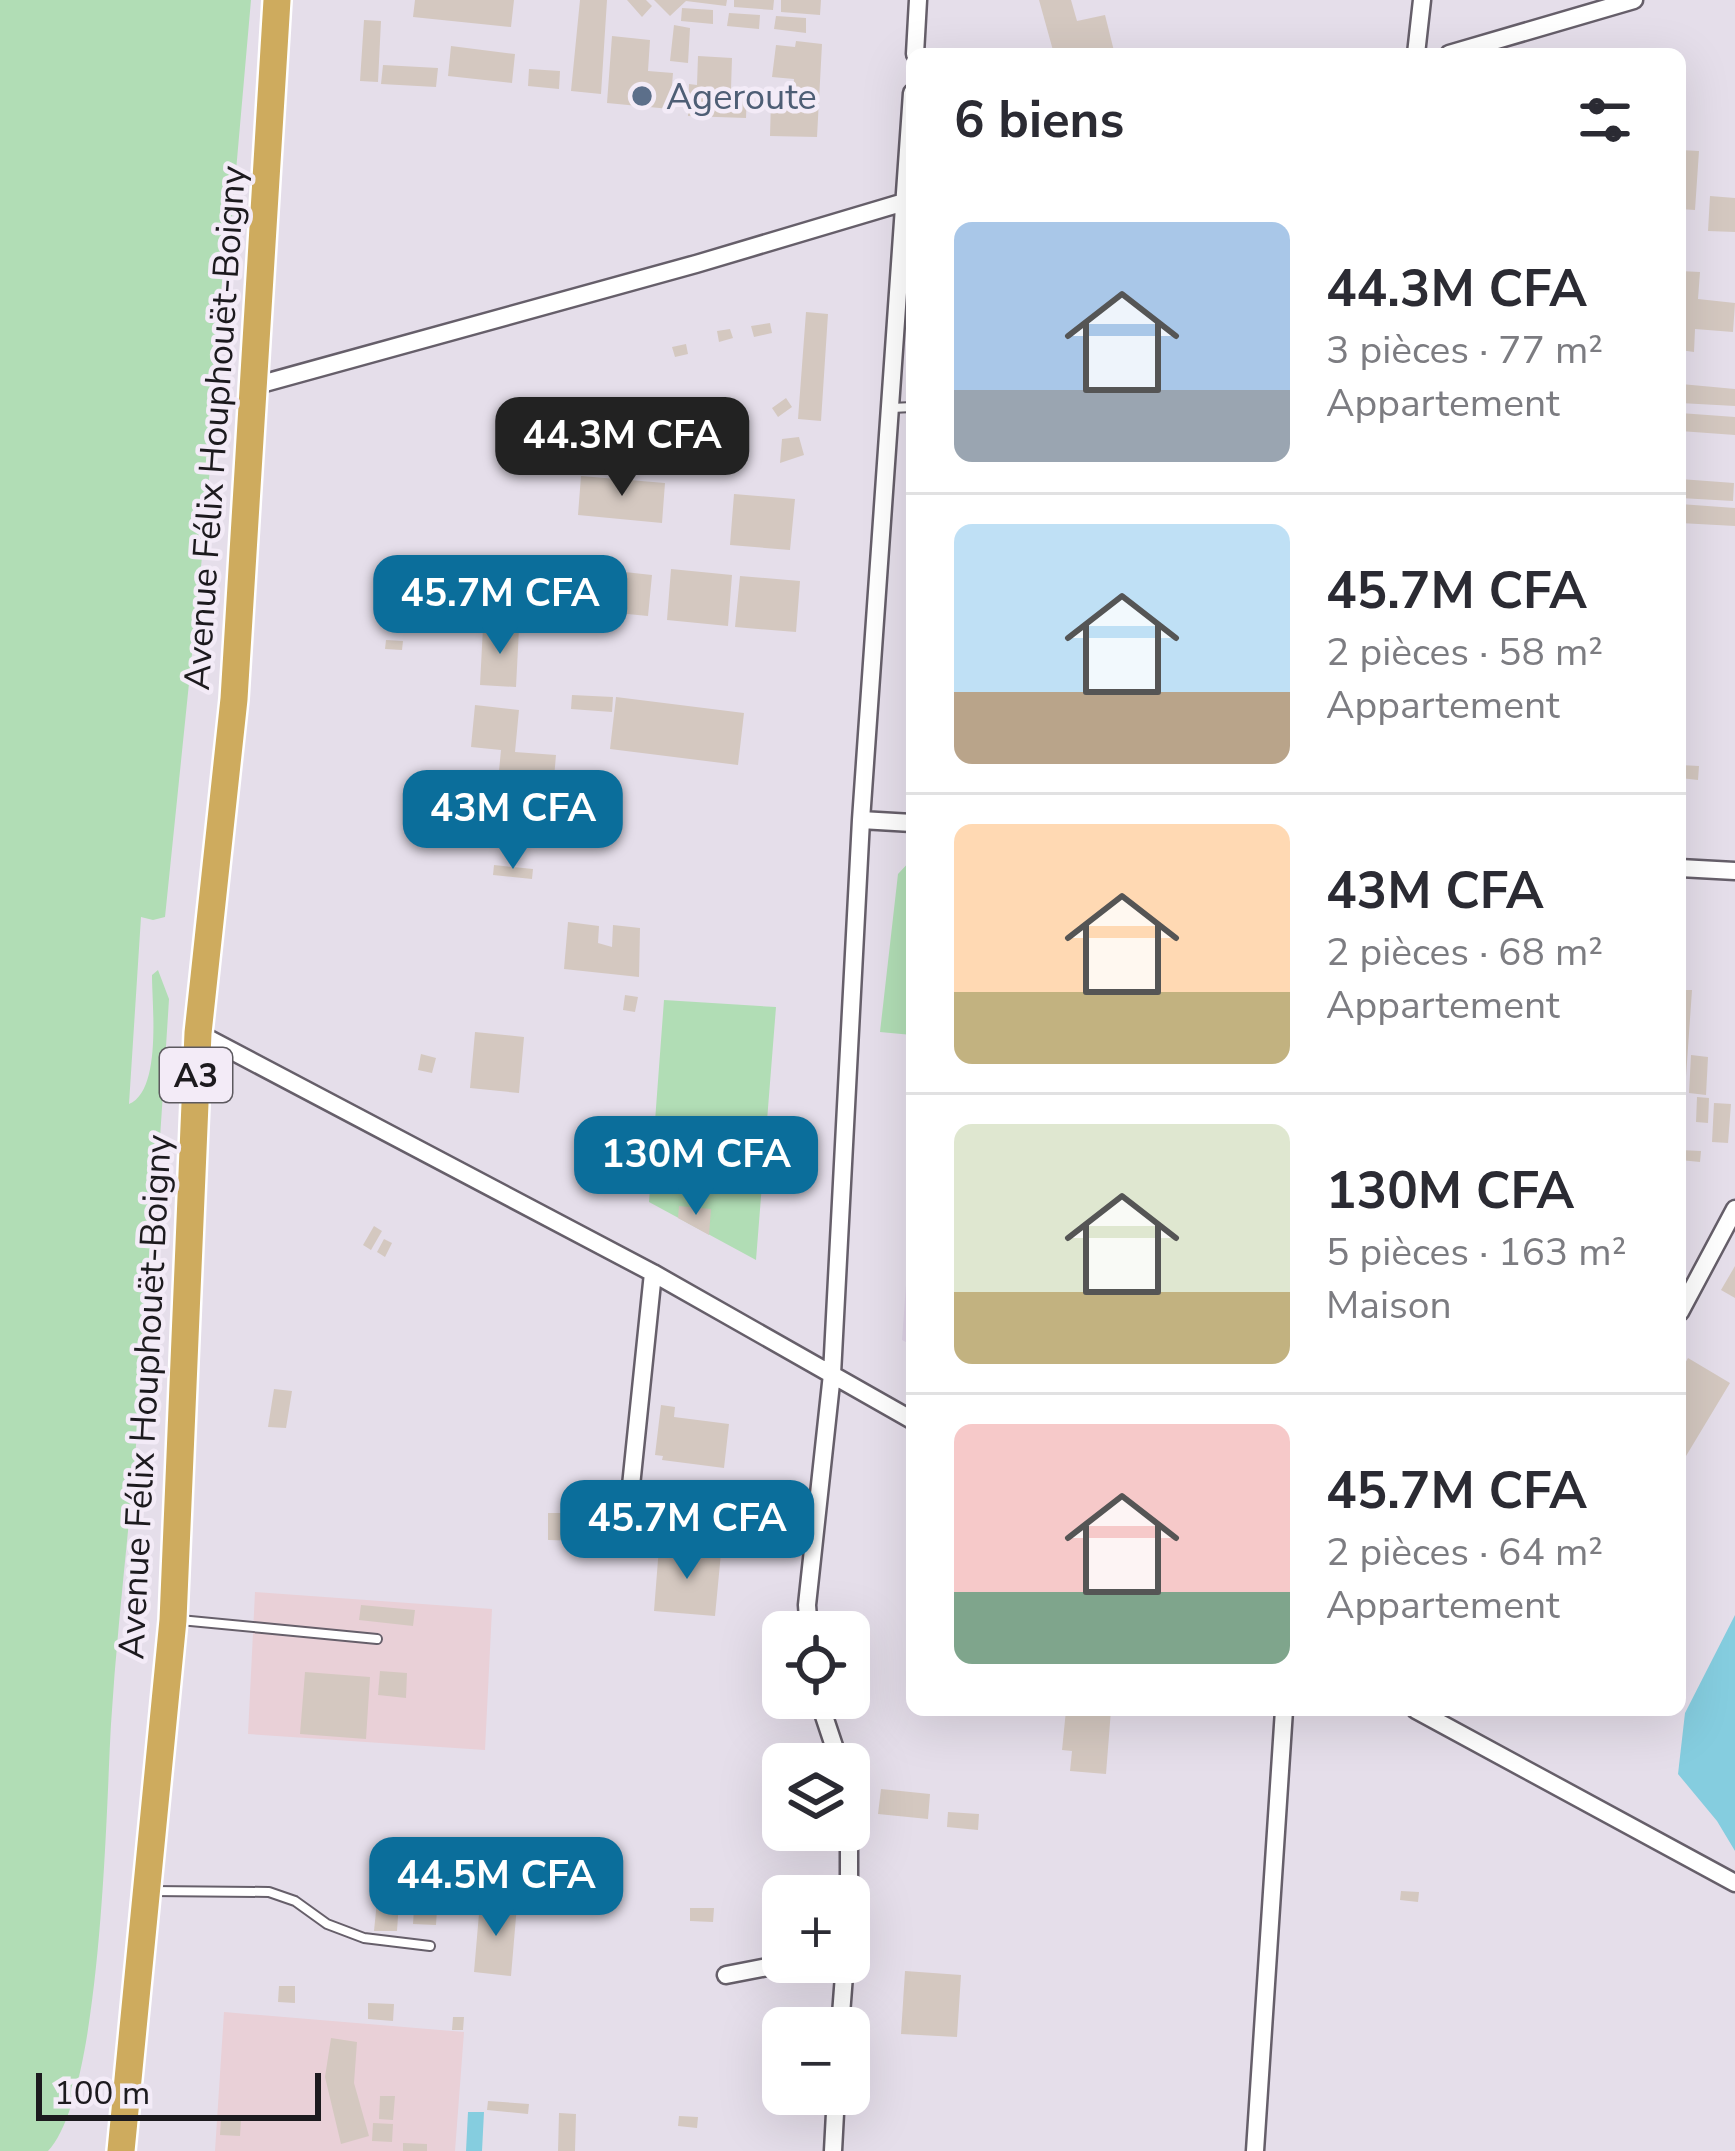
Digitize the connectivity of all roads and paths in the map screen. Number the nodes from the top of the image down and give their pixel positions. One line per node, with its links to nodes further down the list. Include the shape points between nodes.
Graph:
1 (278, 0): 10 (highway, Avenue Félix Houphouët-Boigny / A3)
2 (918, 0): 5 (street)
3 (1422, 0): 6 (street)
4 (1634, 0): 7 (street)
5 (915, 48)
6 (1416, 48)
7 (1470, 48)
8 (906, 202): 10 (street)
9 (906, 227): 12 (street)
10 (254, 386): 17 (highway, Avenue Félix Houphouët-Boigny / A3, via 234,699)
11 (906, 407): 12 (lane)
12 (892, 408): 13 (street)
13 (861, 820): 14 (street); 21 (street)
14 (906, 823)
15 (1686, 868): 16 (street)
16 (1735, 871)
17 (198, 1033): 19 (street); 25 (highway, Avenue Félix Houphouët-Boigny / A3)
18 (1735, 1209): 20 (street)
19 (653, 1274): 21 (street); 23 (street)
20 (1686, 1301)
21 (832, 1374): 22 (street); 24 (street)
22 (906, 1417)
23 (625, 1544)
24 (807, 1611)
25 (173, 1620): 26 (lane); 30 (highway, Avenue Félix Houphouët-Boigny / A3)
26 (377, 1639)
27 (1284, 1716): 37 (street)
28 (1445, 1717): 29 (street)
29 (1735, 1883)
30 (144, 1891): 31 (lane, via 269,1892 364,1938); 35 (highway, Avenue Félix Houphouët-Boigny / A3)
31 (430, 1946)
32 (762, 1968): 33 (street)
33 (726, 1975)
34 (835, 2115): 36 (street)
35 (121, 2151)
36 (833, 2151)
37 (1256, 2151)

